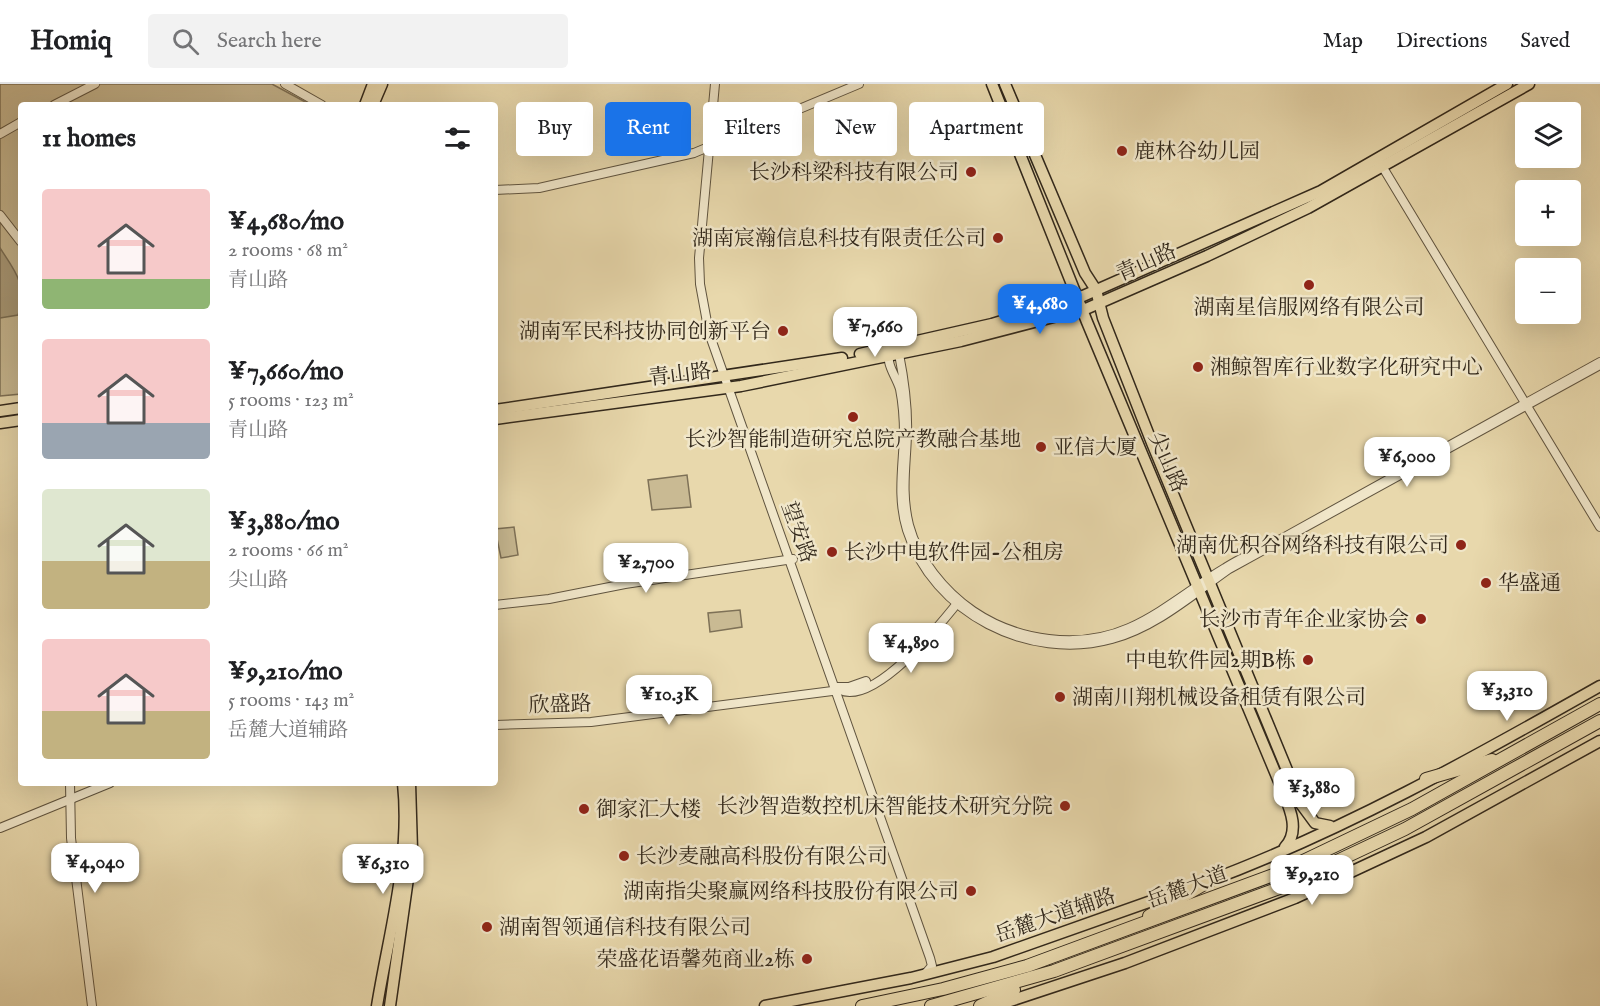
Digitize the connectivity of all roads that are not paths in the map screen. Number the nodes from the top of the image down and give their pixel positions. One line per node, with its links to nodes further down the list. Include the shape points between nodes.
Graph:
1 (95, 84): 14 (street)
2 (100, 84): 15 (street)
3 (285, 84): 16 (street)
4 (292, 84): 17 (street)
5 (373, 84): 18 (main road)
6 (382, 84): 19 (main road)
7 (717, 84): 20 (street, 望安路)
8 (851, 84): 21 (street)
9 (859, 84): 22 (street)
10 (992, 84): 32 (main road, 尖山路)
11 (1005, 84): 31 (main road, 尖山路, via 1085,273)
12 (1507, 84): 27 (main road, 青山路)
13 (1529, 84): 27 (main road, 青山路)
14 (60, 102)
15 (66, 102)
16 (317, 102)
17 (323, 102)
18 (366, 102)
19 (374, 102)
20 (716, 102)
21 (802, 105)
22 (802, 107)
23 (18, 126): 24 (street)
24 (0, 136)
25 (703, 147): 28 (street, via 665,160 539,188)
26 (711, 156): 37 (street, 望安路, via 703,275 707,308)
27 (1381, 162): 31 (main road, 青山路); 33 (main road, 青山路, via 1308,208); 38 (street)
28 (498, 189)
29 (0, 213): 30 (street)
30 (18, 236)
31 (1096, 290): 32 (main road, 青山路); 33 (main road, 尖山路)
32 (1078, 298): 34 (main road, 尖山路); 35 (main road, 青山路)
33 (1100, 303): 34 (main road, 青山路); 48 (main road, 尖山路)
34 (1082, 309): 35 (main road, 青山路, via 961,341); 49 (main road, 尖山路)
35 (893, 352): 37 (main road, 青山路, via 848,357); 50 (street, via 891,373 899,387 903,415 900,485 907,528 925,567)
36 (1600, 363): 38 (street)
37 (727, 382): 40 (main road, 青山路); 42 (main road, 青山路); 47 (street, 望安路)
38 (1528, 405): 45 (street); 46 (street); 48 (street)
39 (18, 408): 41 (main road)
40 (498, 410)
41 (0, 411)
42 (498, 419)
43 (18, 420): 44 (main road)
44 (0, 423)
45 (1600, 521)
46 (1600, 527)
47 (791, 558): 51 (street); 53 (street, 望安路)
48 (1209, 581): 49 (street); 66 (main road, 尖山路, via 1305,811 1319,825)
49 (1199, 588): 50 (street, via 1128,628 1071,640 1052,640 1008,629); 68 (main road, 尖山路, via 1293,820 1291,838)
50 (956, 601): 53 (street, 欣盛路, via 895,671 851,693)
51 (498, 603)
52 (1600, 686): 59 (main road, 岳麓大道辅路)
53 (837, 689): 56 (street, 欣盛路, via 591,718); 71 (street, 望安路, via 934,955 939,964); 73 (street, 望安路, via 932,962)
54 (1600, 704): 58 (highway, 岳麓大道)
55 (1600, 722): 72 (highway, 岳麓大道, via 1405,829 1282,887)
56 (498, 723)
57 (1600, 741): 81 (main road, via 1426,837 1295,898 1105,970)
58 (1516, 753): 59 (highway); 70 (highway, 岳麓大道, via 1412,809 1276,874)
59 (1426, 779): 66 (main road, 岳麓大道辅路)
60 (71, 786): 65 (street)
61 (95, 786): 65 (street)
62 (102, 786): 65 (street)
63 (403, 786): 75 (main road, via 402,869)
64 (410, 786): 76 (main road, via 411,850)
65 (71, 797): 67 (street); 74 (street)
66 (1334, 826): 68 (main road, 岳麓大道辅路)
67 (0, 827)
68 (1277, 852): 69 (main road, 岳麓大道辅路)
69 (1213, 879): 70 (highway); 71 (main road, 岳麓大道辅路, via 1030,946)
70 (1120, 933): 78 (highway, 岳麓大道, via 984,978)
71 (952, 968): 73 (main road, 岳麓大道辅路)
72 (1054, 971): 79 (highway, 岳麓大道); 80 (highway)
73 (922, 976): 77 (main road, 岳麓大道辅路)
74 (94, 1006)
75 (377, 1006)
76 (390, 1006)
77 (765, 1006)
78 (862, 1006)
79 (931, 1006)
80 (980, 1006)
81 (995, 1006)

